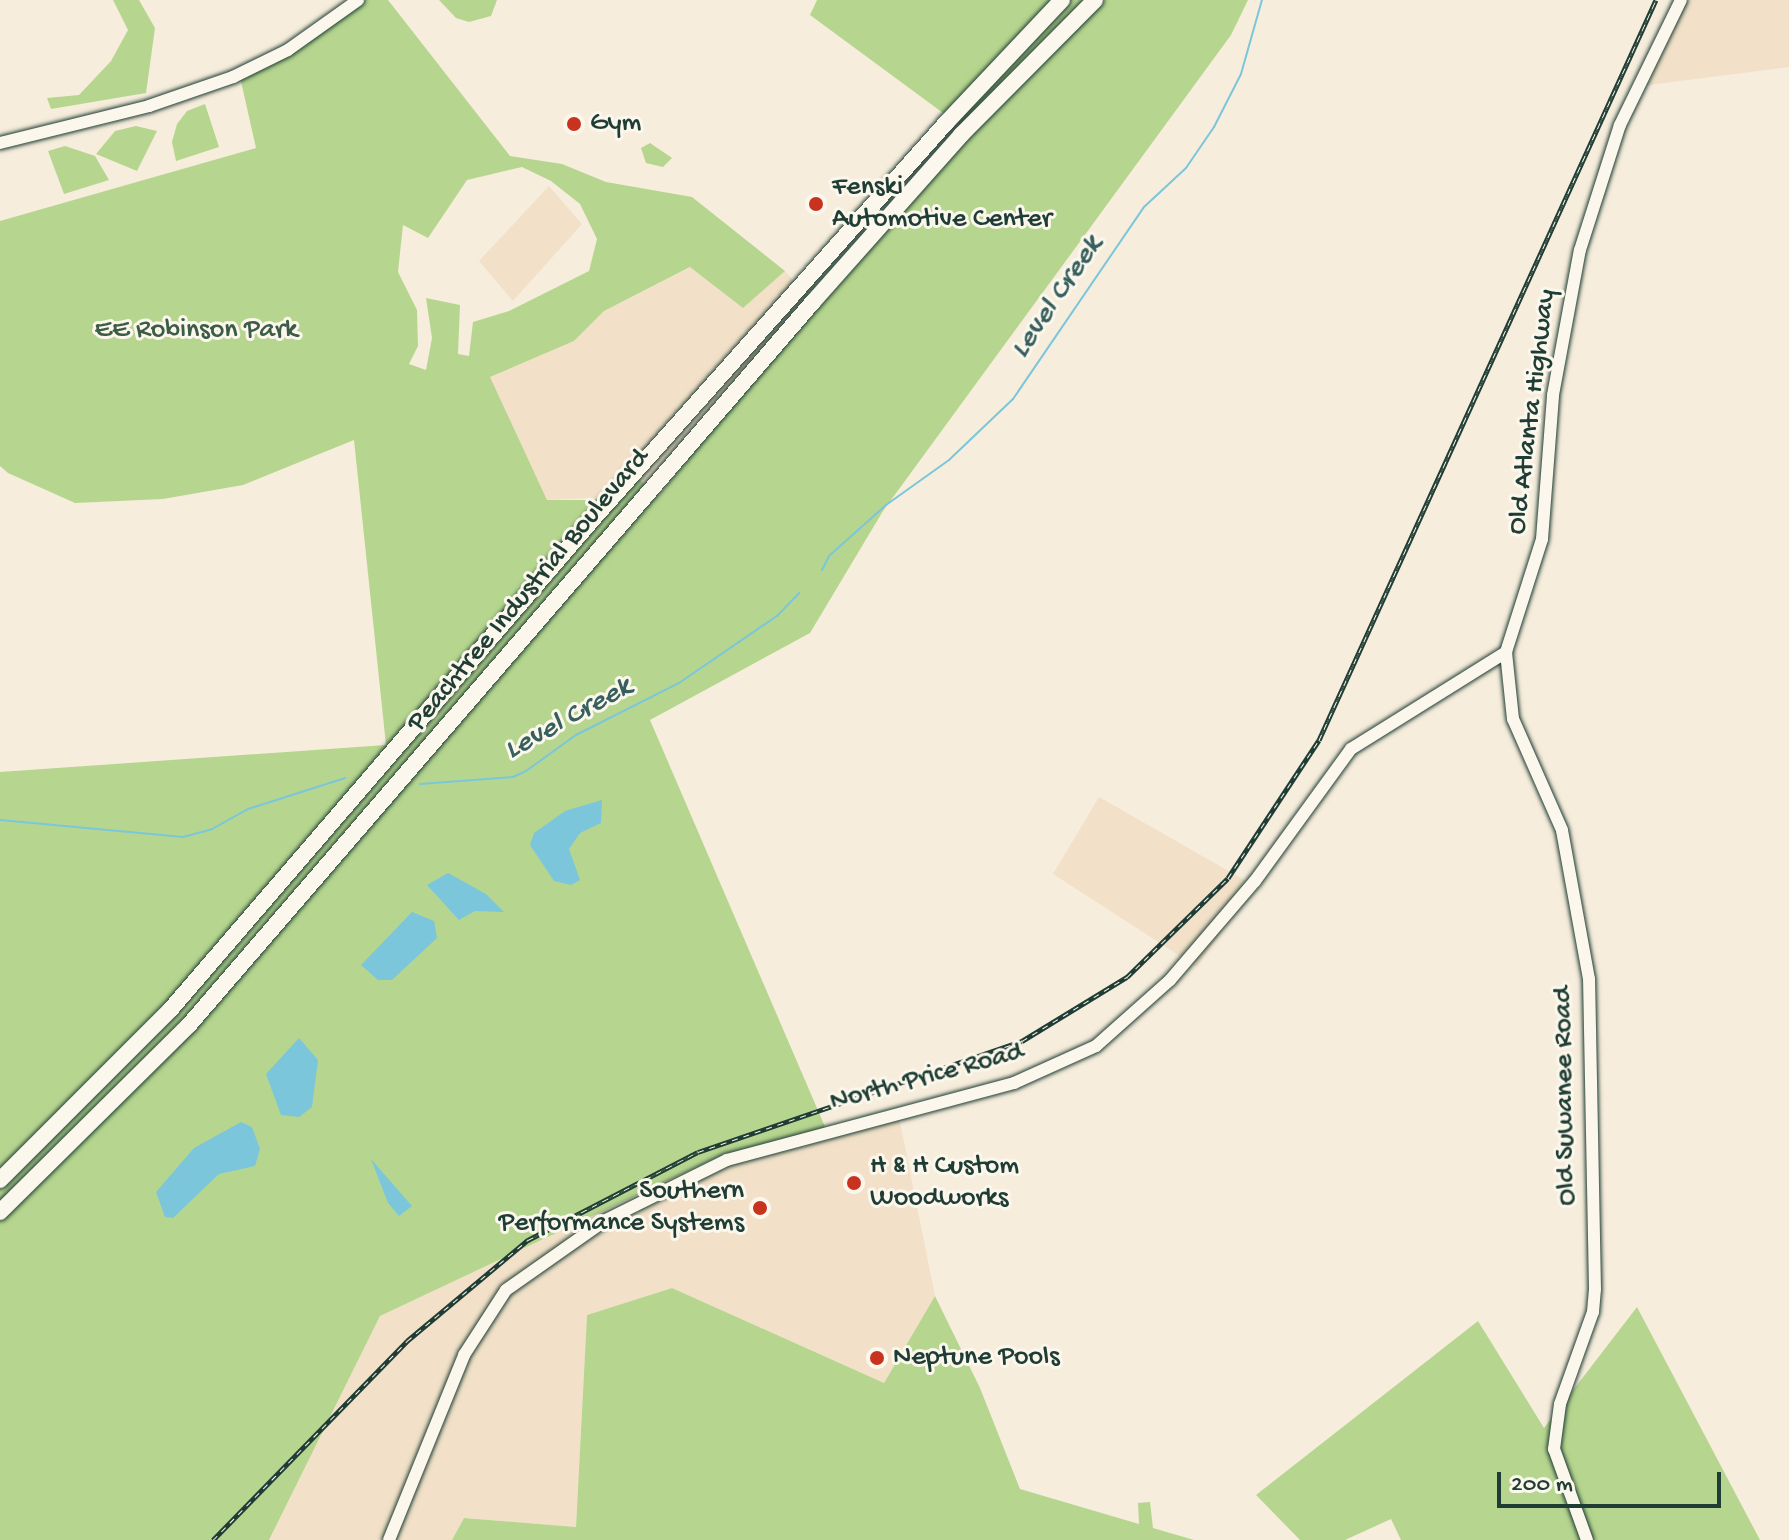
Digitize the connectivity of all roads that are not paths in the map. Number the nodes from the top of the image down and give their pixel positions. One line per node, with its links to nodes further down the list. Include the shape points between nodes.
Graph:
1 (358, 0): 5 (street, via 288,50 233,77 149,106)
2 (1062, 0): 7 (highway, Peachtree Industrial Boulevard, via 593,519 171,1009)
3 (1095, 0): 8 (highway, Peachtree Industrial Boulevard, via 961,135 822,291 189,1025)
4 (1680, 0): 6 (street, Old Atlanta Highway, via 1620,125 1580,250 1553,395 1542,539)
5 (0, 143)
6 (1506, 652): 9 (street, North Price Road, via 1351,749 1255,881 1170,980 1096,1046 1014,1083 727,1160 604,1221 506,1290 457,1368); 10 (street, Old Suwanee Road, via 1513,719 1562,830 1589,979 1595,1289 1554,1437)
7 (0, 1180)
8 (0, 1212)
9 (389, 1540)
10 (1587, 1540)

